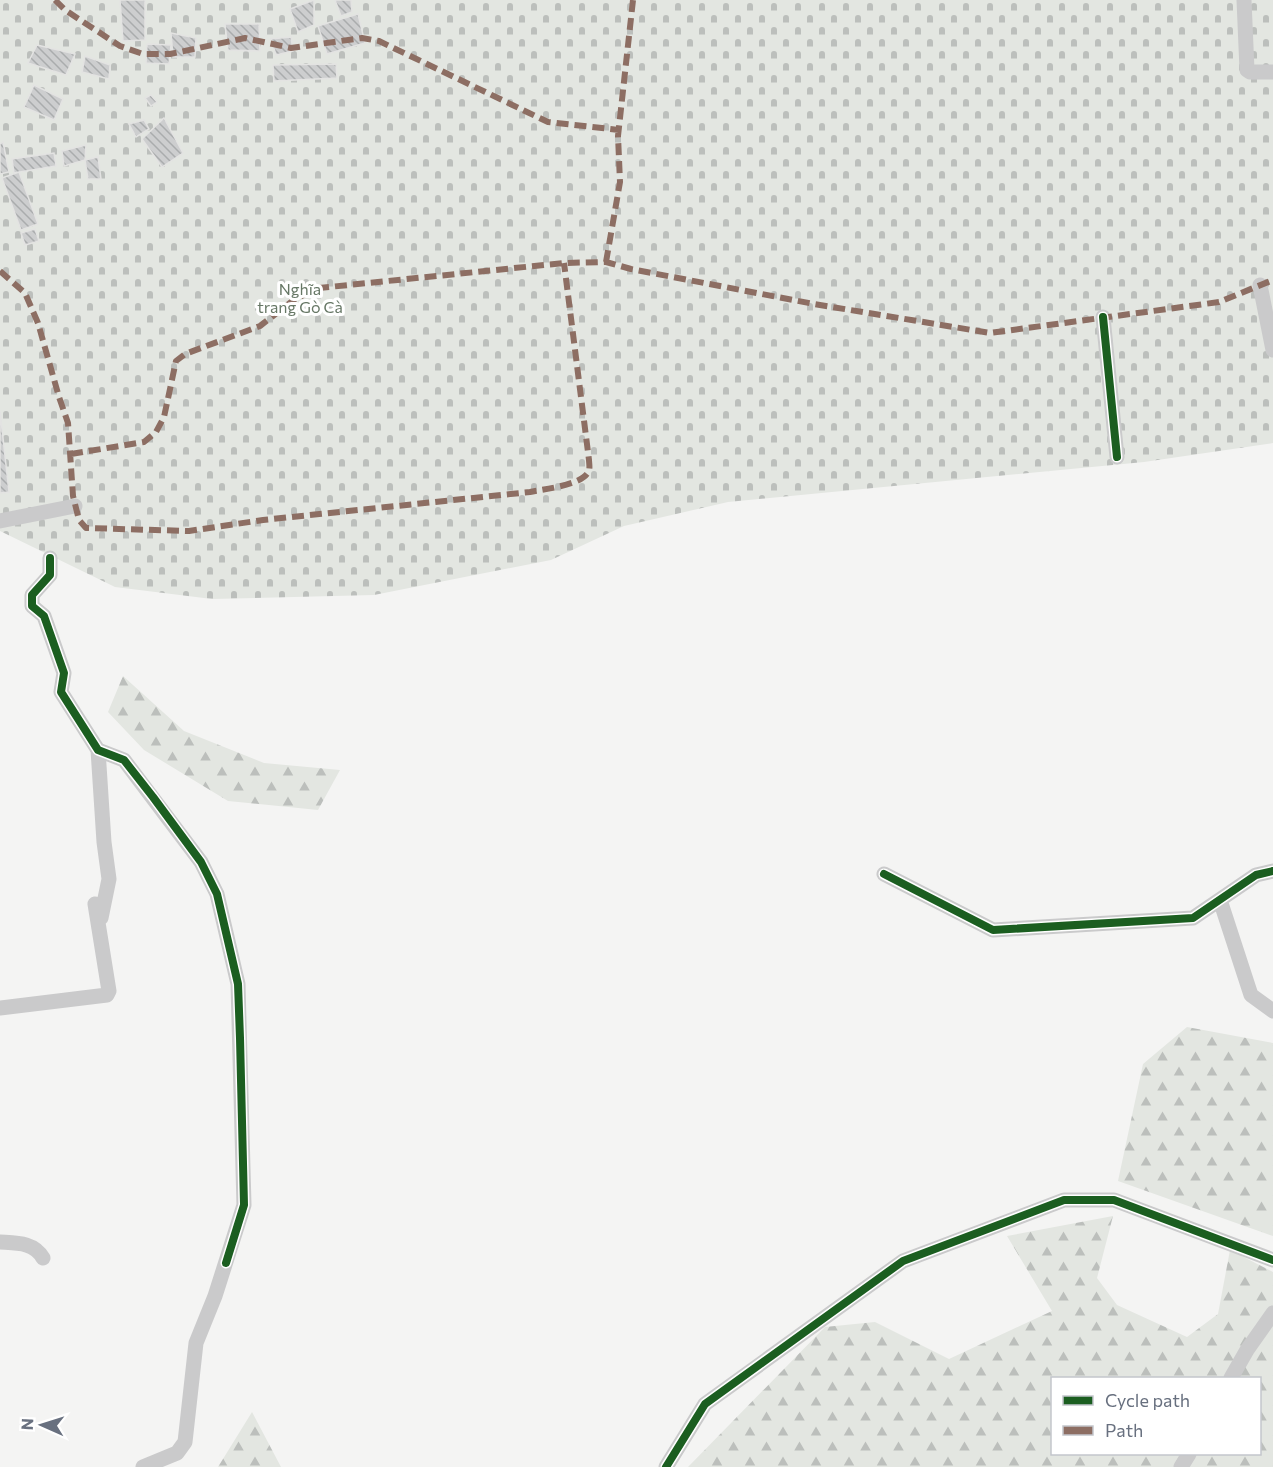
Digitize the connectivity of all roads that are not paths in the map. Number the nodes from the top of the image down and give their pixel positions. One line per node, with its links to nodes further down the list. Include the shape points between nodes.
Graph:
1 (1245, 0): 2 (street, via 1247,70)
2 (1273, 72)
3 (1260, 285): 5 (street)
4 (1103, 317): 6 (street)
5 (1273, 350)
6 (1117, 457)
7 (75, 506): 8 (street)
8 (0, 521)
9 (50, 558): 10 (street, via 50,575 32,595 32,606 44,616 64,673 61,692)
10 (98, 750): 15 (street, via 109,879); 23 (street, via 124,760 201,862 217,894 238,984 244,1205 196,1343 185,1442 177,1453)
11 (1273, 871): 13 (street, via 1256,875)
12 (884, 874): 13 (street, via 993,930 1192,918)
13 (1220, 900): 17 (street, via 1251,995)
14 (95, 904): 15 (street)
15 (99, 926): 16 (street, via 107,995)
16 (0, 1008)
17 (1273, 1011)
18 (0, 1242): 19 (street, via 28,1246)
19 (43, 1258)
20 (1273, 1260): 24 (street, via 1114,1200 1064,1200 903,1261 705,1404)
21 (1273, 1313): 22 (street)
22 (1232, 1377)
23 (143, 1467)
24 (666, 1467)

